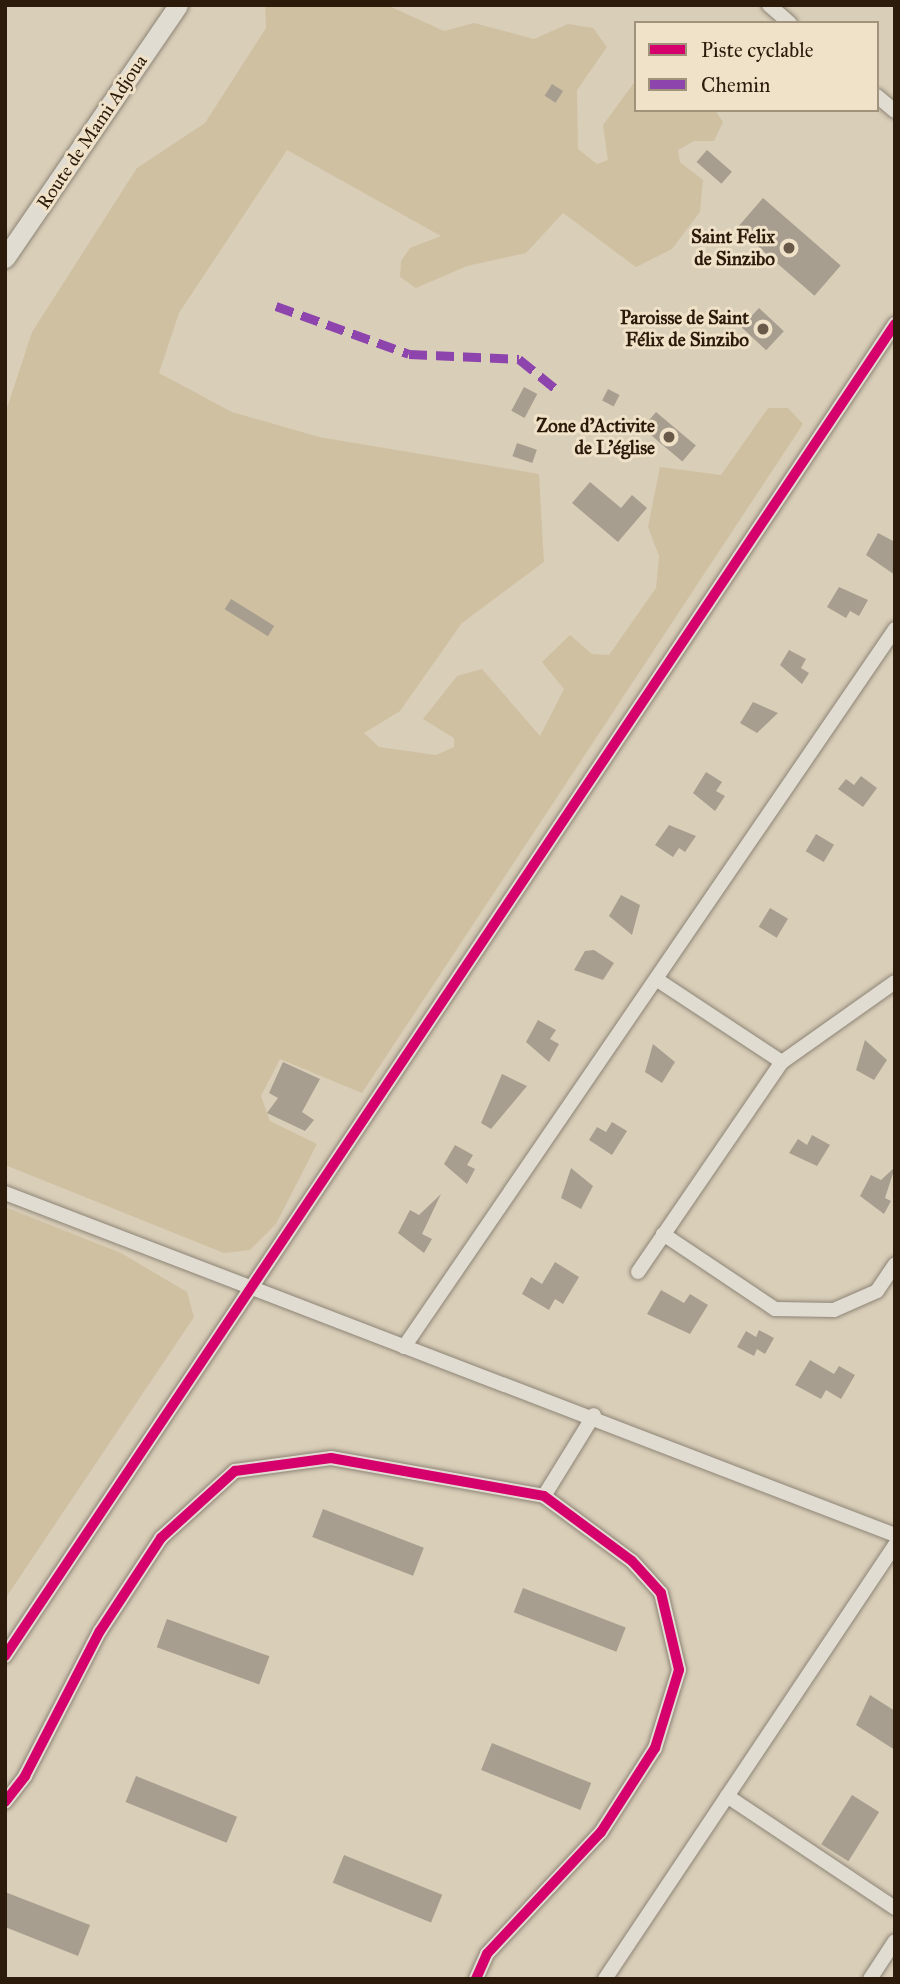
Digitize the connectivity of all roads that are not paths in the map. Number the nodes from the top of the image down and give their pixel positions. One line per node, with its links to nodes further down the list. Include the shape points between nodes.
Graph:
1 (178, 5): 6 (street, Route de Mami Adjoua)
2 (769, 5): 3 (street)
3 (788, 21)
4 (879, 98): 5 (street)
5 (895, 111)
6 (5, 258)
7 (895, 324): 16 (street)
8 (895, 629): 9 (street)
9 (659, 981): 11 (street); 17 (street)
10 (895, 982): 11 (street)
11 (782, 1062): 13 (street)
12 (5, 1193): 16 (street)
13 (663, 1234): 14 (street, via 775,1308 834,1310 877,1291); 15 (street)
14 (895, 1264)
15 (638, 1272)
16 (248, 1285): 17 (street); 22 (street)
17 (404, 1347): 18 (street)
18 (594, 1415): 19 (street); 20 (street)
19 (544, 1496): 24 (street, via 331,1458 235,1471 161,1538 100,1631 25,1776); 27 (street, via 623,1553 661,1593 679,1670 655,1748 601,1832 487,1954)
20 (895, 1535)
21 (895, 1545): 23 (street)
22 (5, 1656)
23 (727, 1796): 25 (street); 28 (street)
24 (5, 1802)
25 (895, 1908)
26 (895, 1941): 29 (street)
27 (476, 1979)
28 (605, 1979)
29 (870, 1979)

